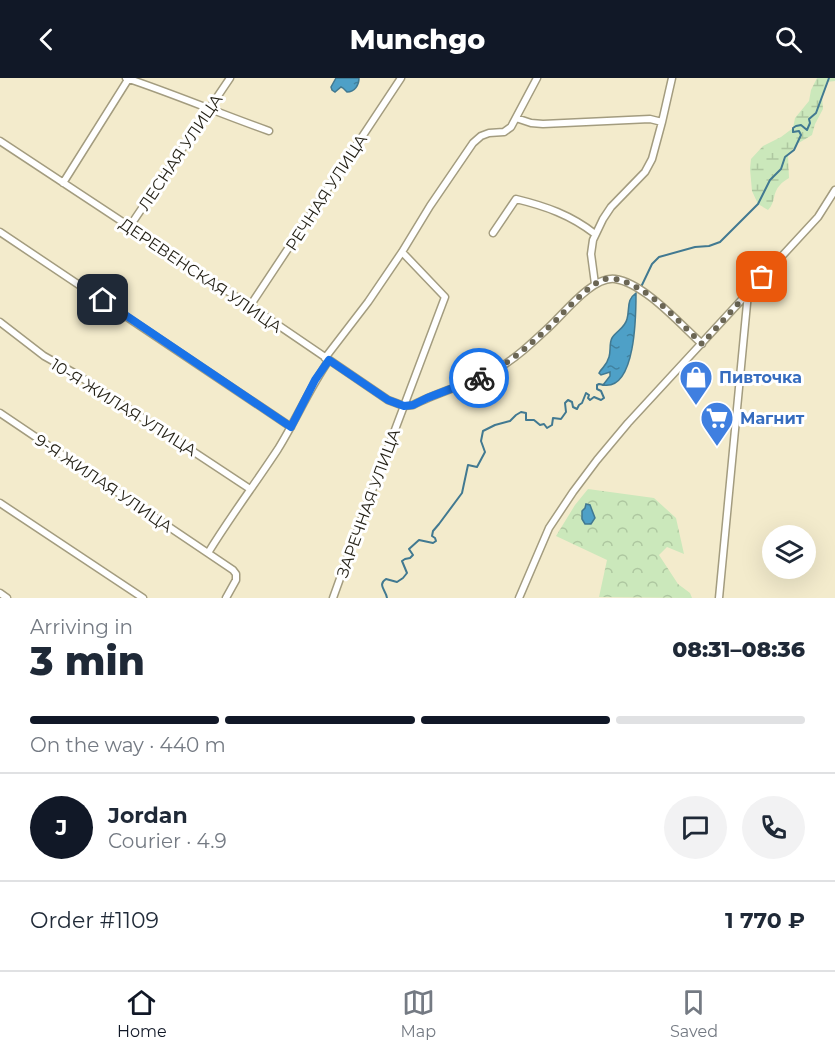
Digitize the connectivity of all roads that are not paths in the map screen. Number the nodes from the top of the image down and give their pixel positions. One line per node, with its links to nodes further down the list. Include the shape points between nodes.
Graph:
1 (128, 78): 6 (street); 11 (street)
2 (230, 78): 6 (street, ЛЕСНАЯ УЛИЦА)
3 (401, 78): 20 (street, РЕЧНАЯ УЛИЦА)
4 (537, 78): 7 (street)
5 (672, 78): 8 (street)
6 (209, 109): 9 (street); 13 (street, ЛЕСНАЯ УЛИЦА)
7 (516, 118): 8 (street, via 543,124 650,119); 17 (street, via 504,132 489,133 473,143)
8 (662, 122): 16 (street, via 645,172 611,207)
9 (270, 131)
10 (0, 141): 11 (street, ДЕРЕВЕНСКАЯ УЛИЦА)
11 (63, 183): 13 (street, ДЕРЕВЕНСКАЯ УЛИЦА)
12 (835, 190): 19 (street, via 818,217)
13 (130, 226): 20 (street, ДЕРЕВЕНСКАЯ УЛИЦА)
14 (0, 232): 28 (street)
15 (493, 233): 16 (street, via 516,199 565,215)
16 (595, 234): 18 (street, via 591,254)
17 (402, 252): 25 (street); 26 (street, ЗАРЕЧНАЯ УЛИЦА, via 445,297)
18 (595, 284): 24 (street, via 615,279 641,290); 26 (street, via 499,368)
19 (748, 292): 21 (street); 23 (street)
20 (250, 306): 25 (street, ДЕРЕВЕНСКАЯ УЛИЦА)
21 (732, 310): 23 (street); 24 (street)
22 (0, 322): 29 (street, 10-Я ЖИЛАЯ УЛИЦА, via 44,356)
23 (746, 323): 38 (street)
24 (702, 344): 37 (street, via 628,423 573,492 549,528)
25 (327, 359): 26 (street, ДЕРЕВЕНСКАЯ УЛИЦА, via 388,400); 28 (street)
26 (404, 406): 36 (street, ЗАРЕЧНАЯ УЛИЦА)
27 (0, 413): 31 (street, 9-Я ЖИЛАЯ УЛИЦА)
28 (291, 427): 29 (street)
29 (250, 489): 31 (street)
30 (0, 503): 34 (street)
31 (208, 553): 35 (street, 9-Я ЖИЛАЯ УЛИЦА, via 236,574)
32 (0, 593): 33 (street)
33 (7, 598)
34 (143, 598)
35 (226, 598)
36 (333, 598)
37 (519, 598)
38 (719, 598)

